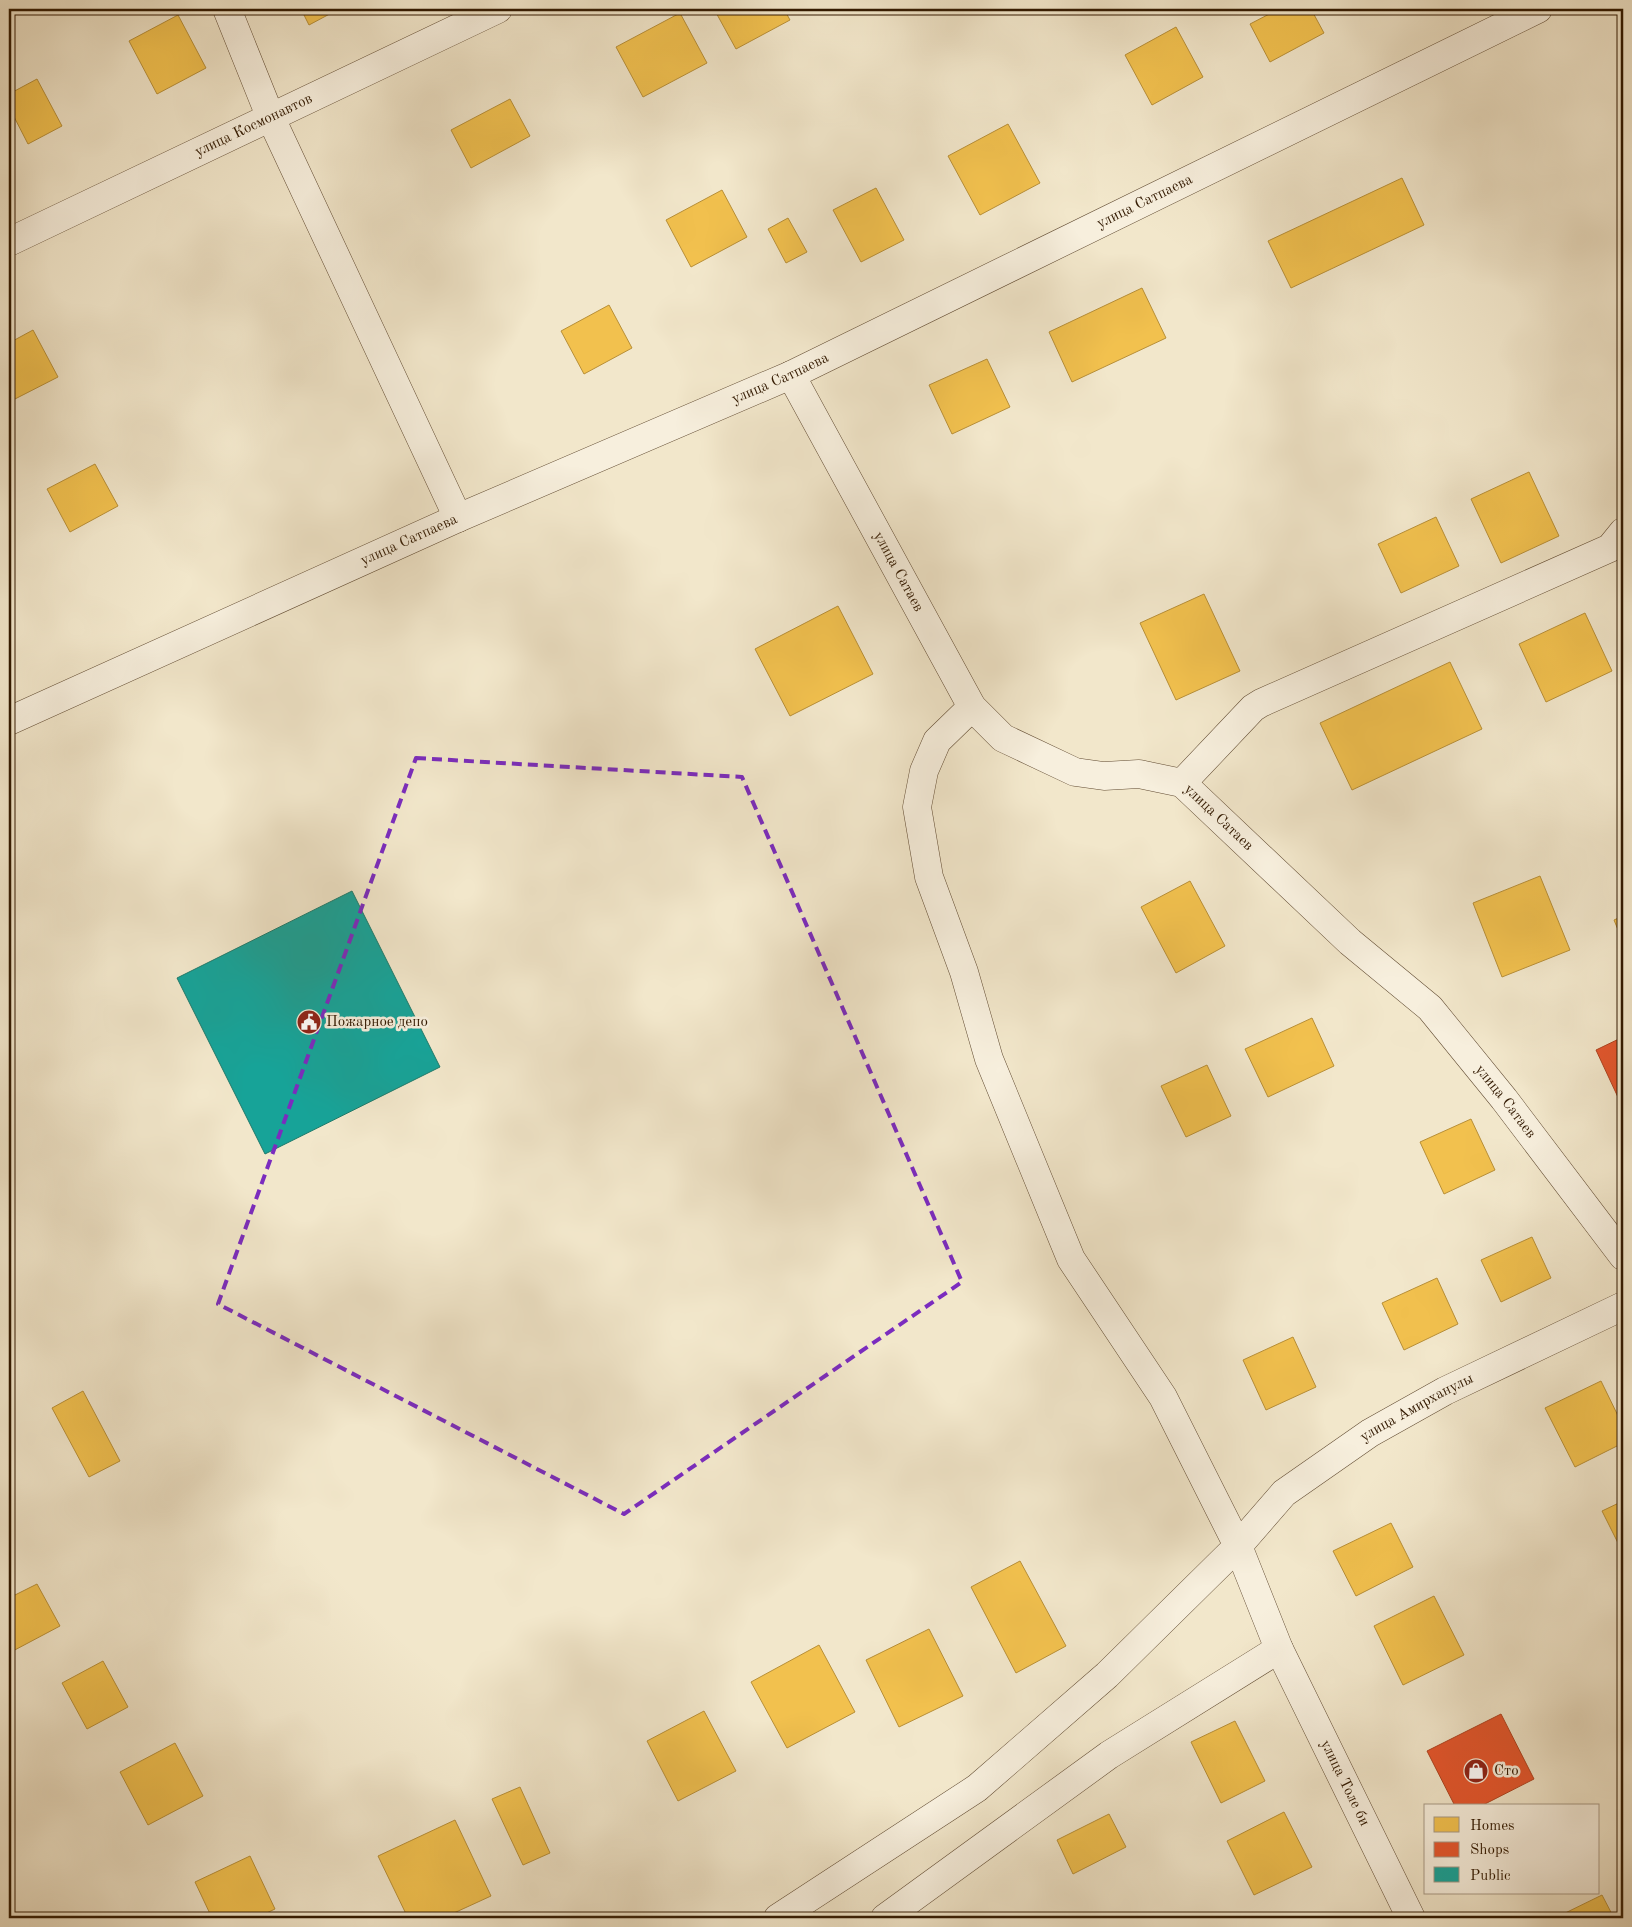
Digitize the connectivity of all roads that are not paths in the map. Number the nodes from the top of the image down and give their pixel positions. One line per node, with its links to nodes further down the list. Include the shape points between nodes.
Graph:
1 (227, 9): 4 (street)
2 (498, 9): 4 (street, улица Космонавтов)
3 (1538, 9): 6 (street, улица Сатпаева)
4 (270, 116): 5 (street, улица Космонавтов); 7 (street)
5 (9, 242)
6 (791, 375): 7 (street, улица Сатпаева); 9 (street, улица Сатаев)
7 (458, 518): 10 (street, улица Сатпаева)
8 (1623, 532): 11 (street, via 1610,548 1261,703)
9 (972, 707): 11 (street, улица Сатаев, via 1003,738 1075,772 1104,776 1139,774); 14 (street, улица Толе би, via 937,741 924,771 917,807 929,877 964,972 989,1059 1071,1259 1163,1397)
10 (9, 721)
11 (1182, 784): 12 (street, улица Сатаев, via 1350,942 1430,1008 1504,1099)
12 (1623, 1256)
13 (1623, 1306): 14 (street, улица Амирханулы, via 1445,1391 1370,1433 1284,1493)
14 (1238, 1546): 15 (street, улица Толе би); 16 (street, улица Амирханулы, via 1107,1675 977,1788)
15 (1279, 1649): 17 (street, via 1109,1756); 18 (street, улица Толе би)
16 (778, 1918)
17 (885, 1918)
18 (1411, 1918)

